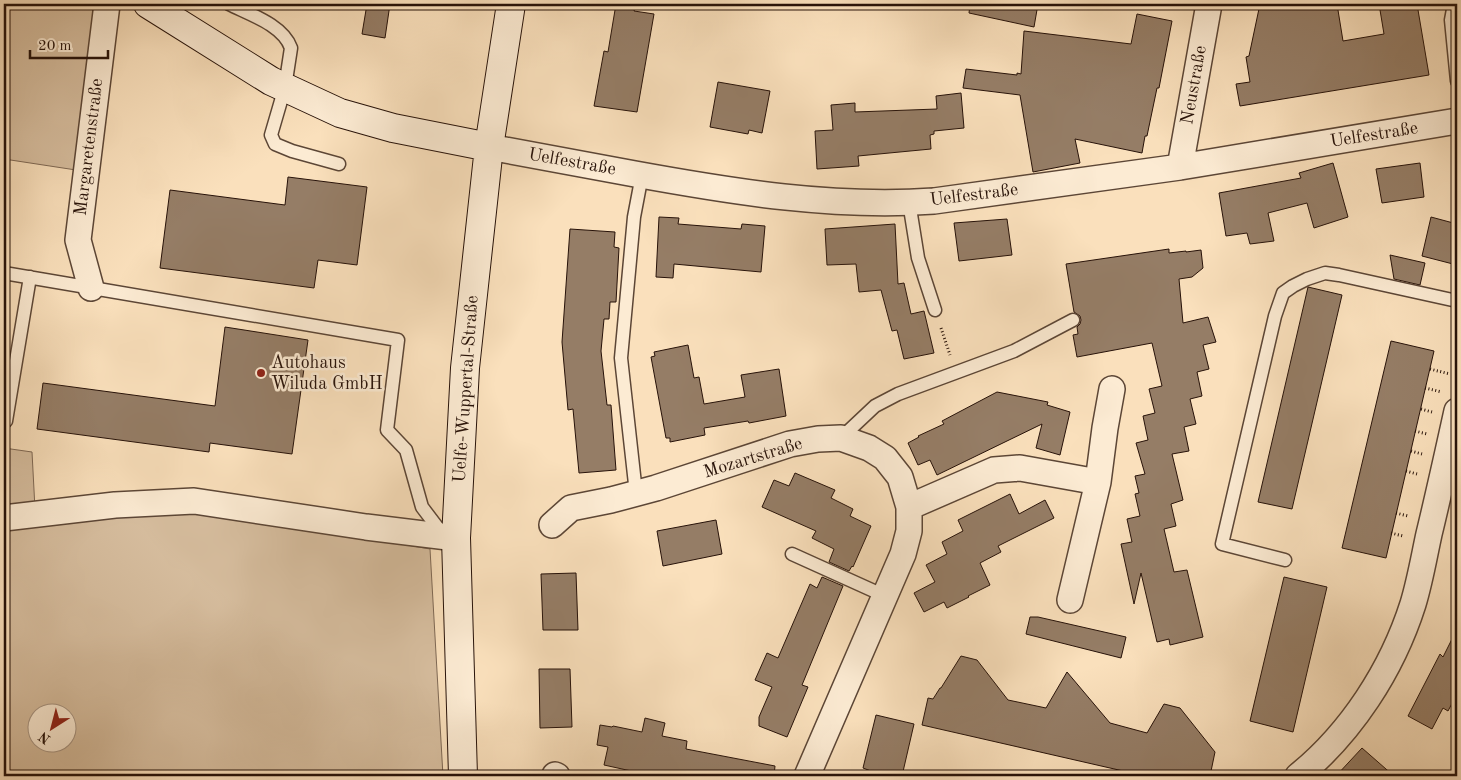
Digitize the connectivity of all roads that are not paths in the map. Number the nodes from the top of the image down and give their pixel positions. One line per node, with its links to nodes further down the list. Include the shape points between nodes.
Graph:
1 (107, 4): 17 (street, Margaretenstraße, via 78,240)
2 (148, 4): 8 (main road)
3 (229, 4): 8 (lane, via 277,29 289,42 291,48)
4 (511, 4): 10 (main road, Uelfe-Wuppertal-Straße)
5 (1209, 4): 12 (street, Neustraße)
6 (1454, 4): 7 (lane, via 1451,20)
7 (1457, 81)
8 (285, 88): 10 (main road, via 340,113 393,128); 11 (lane, via 271,135 275,144)
9 (1457, 121): 12 (street, Uelfestraße)
10 (489, 147): 13 (street, Uelfestraße); 30 (main road, Uelfe-Wuppertal-Straße)
11 (339, 164)
12 (1180, 167): 14 (street, Uelfestraße)
13 (642, 175): 14 (street, Uelfestraße, via 790,198); 26 (lane, via 634,217 621,358)
14 (909, 202): 19 (lane, via 918,258)
15 (4, 273): 16 (lane)
16 (30, 276): 17 (lane); 23 (lane)
17 (91, 288): 30 (lane, via 398,340 387,430 406,450 422,507)
18 (1457, 301): 32 (lane, via 1325,273 1283,293 1222,544)
19 (935, 310)
20 (1073, 320): 24 (lane, via 1014,351 898,394 875,406)
21 (1112, 389): 25 (street)
22 (1451, 402): 37 (street, via 1412,604 1397,644 1382,676 1358,713 1338,738)
23 (4, 420)
24 (841, 438): 26 (street, Mozartstraße, via 790,444); 27 (street, Mozartstraße, via 885,458 900,476)
25 (1098, 482): 27 (street, via 1020,468 994,470); 34 (street)
26 (636, 493): 29 (street, Mozartstraße, via 571,508)
27 (909, 507): 33 (street, Mozartstraße, via 909,531 903,554)
28 (4, 518): 30 (street, via 115,505 194,501)
29 (552, 525)
30 (450, 537): 35 (main road, Uelfe-Wuppertal-Straße)
31 (792, 554): 33 (lane)
32 (1284, 560)
33 (885, 596): 36 (street, Mozartstraße)
34 (1070, 600)
35 (463, 776)
36 (807, 776)
37 (1298, 776)

